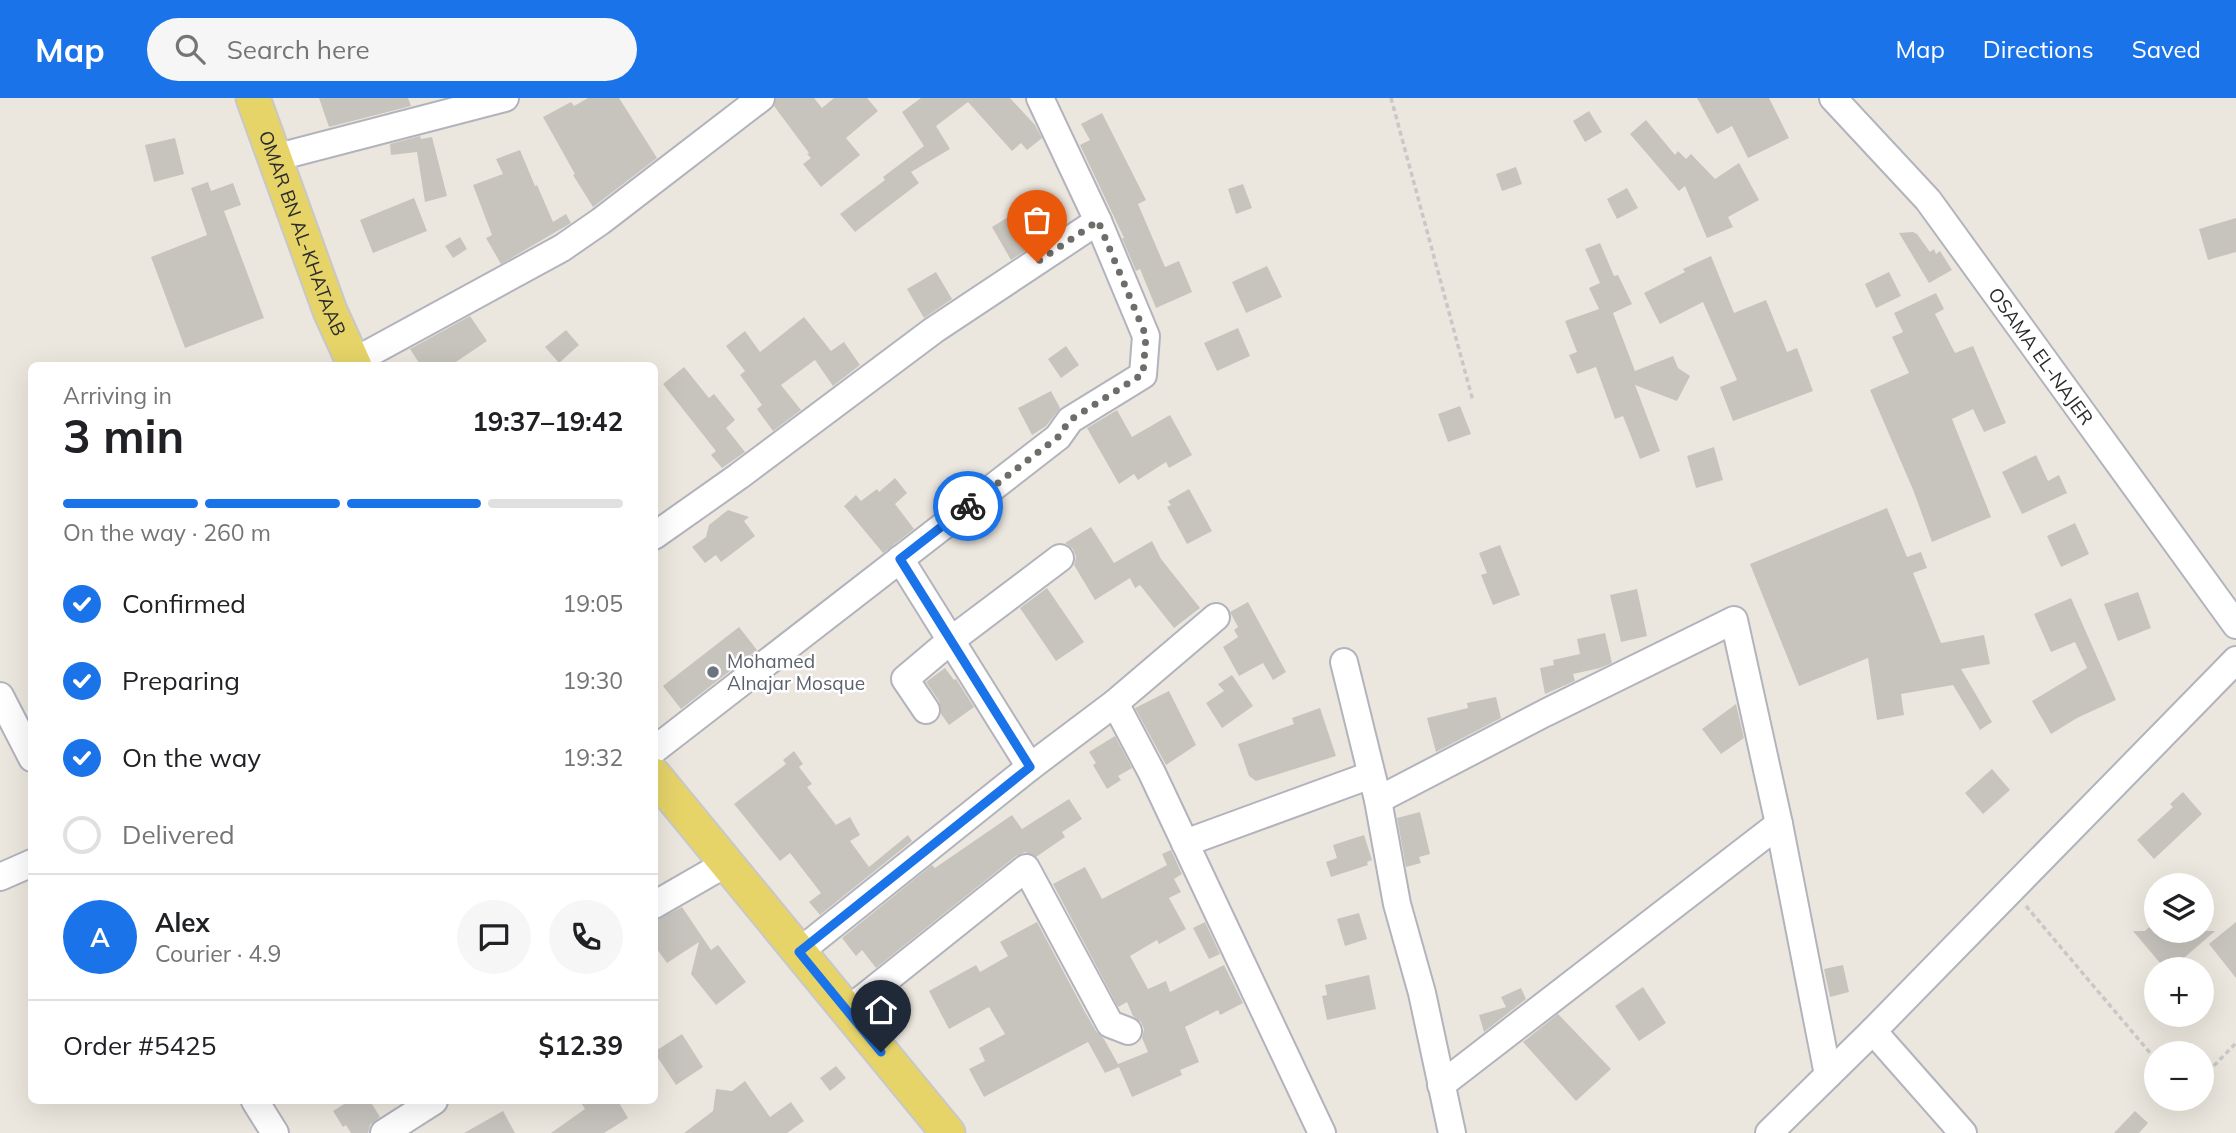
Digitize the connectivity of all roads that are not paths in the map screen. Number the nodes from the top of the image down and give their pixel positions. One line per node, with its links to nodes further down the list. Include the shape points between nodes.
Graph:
1 (253, 98): 6 (main road, OMAR BN AL-KHATAAB)
2 (505, 98): 6 (street)
3 (761, 98): 9 (street, via 562,248)
4 (1040, 98): 7 (street)
5 (1833, 98): 14 (street, OSAMA EL-NAJER, via 1928,200)
6 (274, 158): 8 (main road, OMAR BN AL-KHATAAB)
7 (1098, 221): 10 (street, via 934,330); 12 (street, via 1146,336 1143,374 1070,420 1058,437)
8 (353, 362)
9 (358, 362)
10 (658, 533)
11 (1060, 558): 15 (street)
12 (900, 559): 15 (street); 21 (street)
13 (1216, 617): 19 (street)
14 (2236, 625)
15 (950, 641): 20 (street, via 905,679); 23 (street)
16 (2236, 660): 36 (street)
17 (1344, 662): 24 (street)
18 (0, 696): 22 (street)
19 (1115, 703): 23 (street); 28 (street)
20 (926, 710)
21 (658, 747)
22 (28, 750)
23 (1030, 767): 33 (street)
24 (1371, 775): 26 (street); 28 (street)
25 (658, 780): 29 (main road)
26 (1378, 800): 27 (street, via 1734,620); 38 (street, via 1397,904)
27 (1779, 824): 37 (street); 38 (street)
28 (1185, 843): 44 (street)
29 (727, 863): 32 (street); 33 (main road)
30 (28, 865): 31 (street)
31 (0, 877)
32 (658, 903)
33 (799, 952): 34 (main road)
34 (848, 1011): 35 (street, via 1027,868 1110,1024); 43 (main road)
35 (1128, 1031)
36 (1874, 1031): 37 (street); 47 (street)
37 (1828, 1075): 46 (street)
38 (1441, 1085): 45 (street)
39 (257, 1104): 41 (street)
40 (429, 1104): 42 (street)
41 (275, 1133)
42 (384, 1133)
43 (948, 1133)
44 (1322, 1133)
45 (1452, 1133)
46 (1769, 1133)
47 (1963, 1133)

